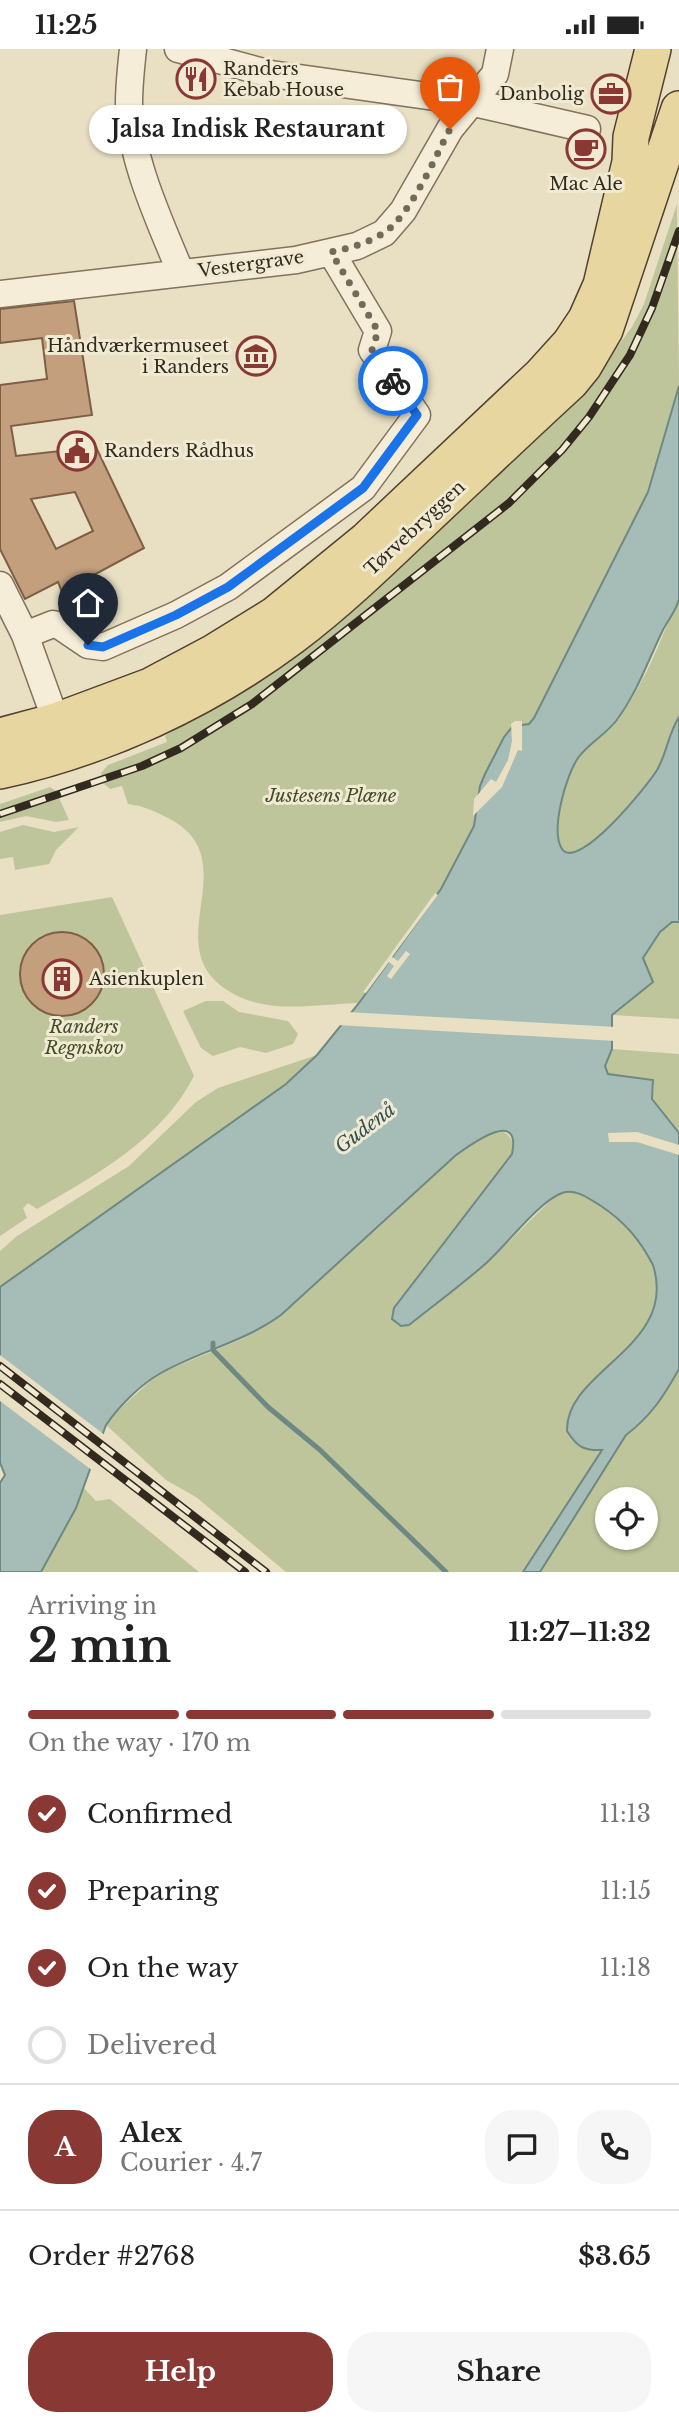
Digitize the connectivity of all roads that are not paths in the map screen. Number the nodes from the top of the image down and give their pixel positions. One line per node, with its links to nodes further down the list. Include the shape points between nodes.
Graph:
1 (133, 49): 10 (street, via 129,105 135,144 154,209)
2 (178, 49): 6 (street, via 271,74)
3 (500, 49): 6 (street, Vestergrave, via 495,74)
4 (653, 49): 8 (main road, via 631,137)
5 (667, 49): 8 (main road, via 654,113)
6 (470, 102): 7 (street); 9 (street, Vestergrave, via 403,211 384,233)
7 (587, 129)
8 (665, 142): 14 (main road, Tørvebryggen, via 586,319 541,375 357,549 274,615 150,686); 16 (main road, Tørvebryggen, via 605,330 570,383 373,568 290,638 209,690 101,742)
9 (331, 252): 10 (street, Vestergrave); 13 (street, via 378,331 372,350 417,415 363,488 228,587 103,647 88,645 53,624)
10 (181, 273): 11 (street, Vestergrave)
11 (0, 294)
12 (0, 585): 13 (street)
13 (25, 635): 14 (street)
14 (56, 720): 15 (main road, Tørvebryggen)
15 (0, 736)
16 (0, 771)

